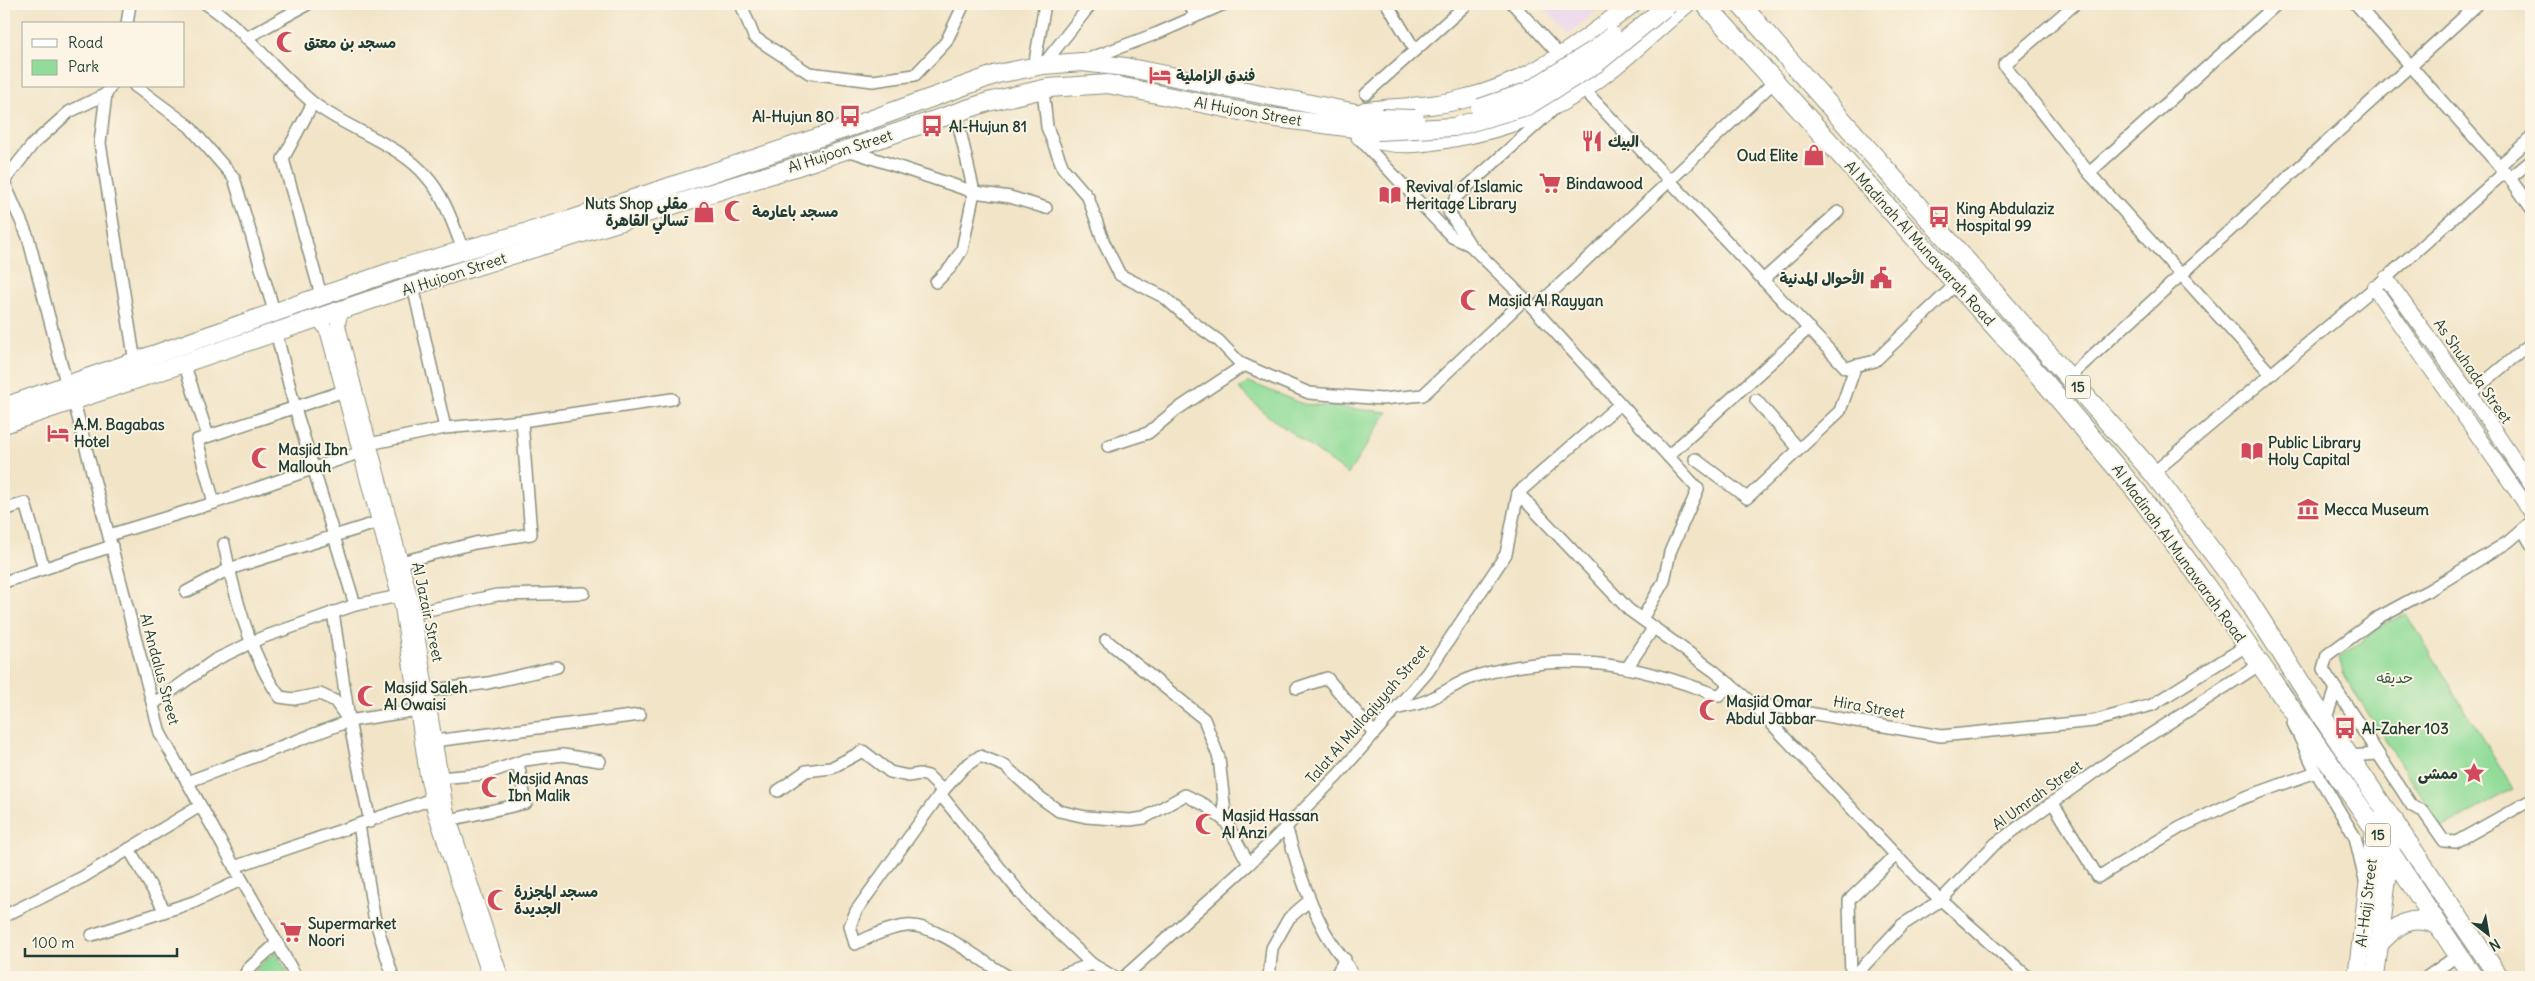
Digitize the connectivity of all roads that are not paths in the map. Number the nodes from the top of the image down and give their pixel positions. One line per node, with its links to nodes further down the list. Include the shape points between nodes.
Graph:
1 (130, 4): 24 (street)
2 (206, 4): 25 (street)
3 (308, 4): 25 (street)
4 (742, 4): 5 (street, via 754,37 809,73 873,81 915,75 946,42)
5 (964, 4)
6 (1045, 4): 30 (street)
7 (1092, 4): 30 (street)
8 (1190, 4): 23 (street)
9 (1224, 4): 23 (street)
10 (1387, 4): 26 (street)
11 (1467, 4): 26 (street)
12 (1513, 4): 27 (street)
13 (1632, 4): 27 (main road)
14 (1651, 4): 42 (main road, Al Hujoon Street, bridge, via 1596,49 1527,92 1468,112)
15 (1669, 4): 42 (main road, Al Hujoon Street, bridge, via 1597,63 1528,106 1454,127)
16 (1686, 4): 32 (main road)
17 (1705, 4): 31 (highway, Al Madinah Al Munawarah Road / 15)
18 (1740, 4): 80 (highway, Al Madinah Al Munawarah Road / 15)
19 (2075, 4): 48 (street, via 2004,65)
20 (2277, 4): 48 (street)
21 (2356, 4): 29 (street)
22 (2478, 4): 29 (street)
23 (1196, 16): 28 (street)
24 (127, 22)
25 (246, 38): 37 (street)
26 (1415, 50): 36 (street)
27 (1561, 57): 32 (street); 39 (main road, via 1521,80 1466,99)
28 (1082, 62): 30 (main road, Al Hujoon Street); 39 (main road, Al Hujoon Street, via 1125,67)
29 (2411, 65): 47 (street); 59 (street)
30 (1038, 66): 58 (main road, Al Hujoon Street, via 997,74 856,125 570,220)
31 (1775, 81): 49 (street); 63 (highway, Al Madinah Al Munawarah Road / 15)
32 (1587, 85): 38 (main road); 49 (street, via 1591,97)
33 (138, 88): 69 (street, via 189,126 234,178)
34 (1044, 88): 40 (main road, Al Hujoon Street); 41 (main road, Al Hujoon Street, via 1108,84 1269,117); 77 (street, via 1048,127 1063,168 1088,197 1104,243 1120,275 1164,297)
35 (109, 90): 50 (street, via 70,112 33,144); 75 (street, via 100,143)
36 (1366, 94)
37 (313, 102): 58 (street, via 426,174 448,210); 66 (street, via 283,159)
38 (1561, 102): 43 (main road, via 1494,130 1417,144 1381,142); 57 (street, via 1457,196 1450,212)
39 (1352, 112): 42 (main road, Al Hujoon Street)
40 (956, 113): 45 (main road, Al Hujoon Street); 51 (street)
41 (1317, 123): 42 (main road, Al Hujoon Street); 43 (main road)
42 (1379, 125)
43 (1355, 134): 57 (street, via 1452,237)
44 (2531, 138): 47 (street)
45 (846, 150): 51 (street); 64 (main road, Al Hujoon Street)
46 (2531, 161): 47 (street)
47 (2505, 172): 54 (street); 60 (street)
48 (2088, 173): 59 (street)
49 (1668, 180): 61 (street); 68 (street)
50 (4, 181): 52 (street, Al Andalus Street)
51 (974, 192): 53 (street, via 1010,197); 62 (street, via 962,250)
52 (10, 197): 55 (street); 82 (street, Al Andalus Street, via 28,237)
53 (1046, 208)
54 (2531, 208)
55 (4, 211)
56 (1838, 212): 61 (street)
57 (1470, 246): 67 (street)
58 (463, 250): 66 (main road, Al Hujoon Street)
59 (2181, 275): 79 (street); 80 (street)
60 (2386, 278): 65 (street); 83 (street, As Shuhada Street)
61 (1763, 280): 72 (street)
62 (936, 282)
63 (1956, 284): 78 (street, via 1876,361); 125 (highway, Al Madinah Al Munawarah Road / 15, via 2043,380 2137,492)
64 (414, 286): 70 (main road, Al Hujoon Street); 91 (street)
65 (2374, 288): 79 (street); 104 (street)
66 (321, 295): 69 (main road, Al Hujoon Street)
67 (1525, 299): 68 (street); 77 (street, via 1423,395 1382,399 1309,393)
68 (1534, 309): 86 (street)
69 (274, 311): 75 (main road, Al Hujoon Street)
70 (341, 311): 71 (main road, Al Hujoon Street); 94 (street, Al Jazair Street, via 339,330)
71 (319, 318): 73 (main road, Al Hujoon Street); 81 (street, Al Jazair Street, via 327,329)
72 (1809, 328): 78 (street, via 1846,368); 96 (street)
73 (276, 332): 76 (main road, Al Hujoon Street); 88 (street)
74 (2531, 343): 83 (street)
75 (135, 362): 82 (main road, Al Hujoon Street)
76 (184, 363): 82 (main road, Al Hujoon Street); 92 (street)
77 (1244, 365): 93 (street, via 1176,410 1148,433)
78 (1856, 365): 95 (street, via 1840,412)
79 (2271, 374): 99 (street)
80 (2069, 377): 99 (highway, Al Madinah Al Munawarah Road / 15)
81 (344, 391): 88 (street); 94 (street, Al Jazair Street)
82 (71, 394): 87 (main road, Al Hujoon Street); 90 (main road, Al Hujoon Street); 108 (street, Al Andalus Street)
83 (2470, 394): 100 (street, As Shuhada Street)
84 (672, 399): 89 (street)
85 (1756, 400): 95 (street)
86 (1620, 404): 96 (street); 101 (street)
87 (4, 407)
88 (295, 408): 92 (street); 98 (street)
89 (522, 421): 91 (street); 111 (street, via 531,534 475,543)
90 (4, 424)
91 (446, 428): 94 (street)
92 (208, 436): 102 (street, via 197,440)
93 (1108, 446)
94 (367, 448): 98 (street); 105 (street, Al Jazair Street); 111 (street, Al Jazair Street)
95 (1799, 449): 97 (street, via 1747,498)
96 (1668, 456): 121 (street, via 1698,489 1670,552 1664,581)
97 (1695, 459)
98 (312, 468): 102 (street); 107 (street)
99 (2153, 473): 140 (highway, Al Madinah Al Munawarah Road / 15, via 2244,594)
100 (2531, 485)
101 (1518, 493): 121 (street, via 1629,610); 136 (street, Talat Al Mullaqiyyah Street, via 1506,554 1427,673)
102 (214, 503): 108 (street)
103 (4, 510): 112 (street, via 25,504)
104 (2531, 512)
105 (379, 522): 107 (street); 117 (street, Al Jazair Street)
106 (2527, 526): 110 (street); 131 (street, via 2508,542 2431,589 2379,616 2327,655 2322,669)
107 (334, 537): 113 (street); 118 (street)
108 (110, 540): 112 (street); 135 (street, Al Andalus Street)
109 (224, 544): 113 (street)
110 (2531, 544)
111 (401, 562): 120 (street, Al Jazair Street)
112 (44, 568): 114 (street)
113 (229, 568): 115 (street); 124 (street)
114 (4, 582)
115 (186, 592)
116 (584, 593): 120 (street, via 497,595)
117 (399, 596): 118 (street); 137 (street, Al Jazair Street)
118 (355, 605): 119 (street)
119 (333, 612): 124 (street); 139 (street)
120 (414, 613): 132 (street, Al Jazair Street)
121 (1642, 619): 122 (street)
122 (1654, 627): 128 (street); 129 (street)
123 (1106, 640): 159 (street, via 1204,719 1219,758)
124 (252, 643): 135 (street, via 215,660); 139 (street, via 266,678 280,697 294,699 320,694 335,701)
125 (2246, 646): 126 (highway, Al Madinah Al Munawarah Road / 15); 134 (street, Hira Street, via 2152,705 2094,721 1941,736)
126 (2260, 665): 133 (highway, Al Madinah Al Munawarah Road / 15); 155 (street, Al Umrah Street, via 2114,758)
127 (558, 667): 132 (street, via 488,683)
128 (1627, 668): 129 (street, via 1719,696); 136 (street, via 1595,662 1561,661 1517,667 1474,676 1426,701)
129 (1730, 684): 134 (street)
130 (1297, 688): 141 (street, via 1327,678)
131 (2336, 689): 140 (street); 143 (street)
132 (426, 692): 142 (street, Al Jazair Street)
133 (2280, 694): 147 (street); 162 (highway, Al Madinah Al Munawarah Road / 15)
134 (1752, 703): 165 (street)
135 (153, 704): 149 (street, Al Andalus Street, via 160,733)
136 (1395, 709): 141 (street, Talat Al Mullaqiyyah Street)
137 (418, 710): 139 (street); 152 (street, Al Jazair Street)
138 (640, 715): 142 (street)
139 (349, 721): 149 (street); 160 (street)
140 (2325, 721): 144 (highway, Al Madinah Al Munawarah Road / 15)
141 (1374, 733): 161 (street, Talat Al Mullaqiyyah Street, via 1337,776)
142 (434, 741): 148 (street, Al Jazair Street)
143 (2378, 754): 144 (street); 154 (street, via 2412,806 2423,811 2444,841 2456,842)
144 (2349, 756): 153 (highway, Al Madinah Al Munawarah Road / 15)
145 (600, 761): 146 (street, via 563,755)
146 (518, 762): 148 (street, via 485,774); 157 (street, via 526,803)
147 (2316, 772): 155 (street, via 2243,798 2181,827 2098,877); 169 (street, via 2355,837)
148 (439, 778): 157 (street, Al Jazair Street)
149 (187, 782): 156 (street, Al Andalus Street)
150 (778, 791): 151 (street, via 806,771 831,768 863,751 890,772 928,776)
151 (941, 793): 159 (street, via 964,767 980,756 1005,766 1059,811 1086,817 1130,820 1144,818 1185,795 1205,805); 180 (street, via 1028,904); 186 (street, via 856,911 850,926 855,944 908,925 937,932)
152 (432, 800): 160 (street); 182 (street, Al Jazair Street)
153 (2379, 800): 158 (highway, Al Madinah Al Munawarah Road / 15); 162 (main road, Al-Hajj Street)
154 (2531, 800)
155 (2053, 803): 171 (street, Al Umrah Street, via 1995,844)
156 (200, 806): 163 (street); 167 (street, Al Andalus Street)
157 (449, 820): 182 (street, Al Jazair Street)
158 (2394, 820): 164 (main road, Al-Hajj Street); 199 (highway, Al Madinah Al Munawarah Road / 15)
159 (1226, 822): 166 (street)
160 (364, 823): 167 (street); 185 (street, via 374,916)
161 (1286, 826): 166 (street, Talat Al Mullaqiyyah Street); 170 (street, via 1299,876)
162 (2375, 831): 164 (highway, Al Madinah Al Munawarah Road / 15); 169 (main road, Al-Hajj Street)
163 (129, 849): 172 (street); 173 (street, via 83,877)
164 (2390, 852): 174 (highway, Al Madinah Al Munawarah Road / 15); 177 (main road, Al-Hajj Street)
165 (1896, 855): 171 (street); 193 (street, via 1849,900)
166 (1249, 864): 189 (street, Talat Al Mullaqiyyah Street)
167 (234, 867): 168 (street, Al Andalus Street)
168 (241, 880): 172 (street, via 194,902); 176 (street, Al Andalus Street)
169 (2367, 893): 196 (main road, Al-Hajj Street)
170 (1310, 900): 179 (street, via 1324,930); 190 (street, via 1290,918 1272,948)
171 (1941, 900): 194 (street, Al Umrah Street, via 1902,924); 195 (street)
172 (165, 911): 175 (street)
173 (4, 916)
174 (2438, 925): 177 (main road, via 2423,919 2409,921 2392,930); 178 (highway, Al Madinah Al Munawarah Road / 15)
175 (92, 935)
176 (276, 944): 183 (street, via 248,969); 184 (street, Al Andalus Street)
177 (2378, 944): 181 (main road, Al-Hajj Street)
178 (2458, 956): 197 (street); 198 (highway, Al Madinah Al Munawarah Road / 15)
179 (1345, 959): 191 (street); 192 (street)
180 (1092, 964): 187 (street); 188 (street)
181 (2376, 974)
182 (490, 976)
183 (244, 977)
184 (296, 977)
185 (393, 977)
186 (1009, 977)
187 (1056, 977)
188 (1114, 977)
189 (1124, 977)
190 (1270, 977)
191 (1335, 977)
192 (1354, 977)
193 (1851, 977)
194 (1856, 977)
195 (2028, 977)
196 (2356, 977)
197 (2427, 977)
198 (2473, 977)
199 (2499, 977)

